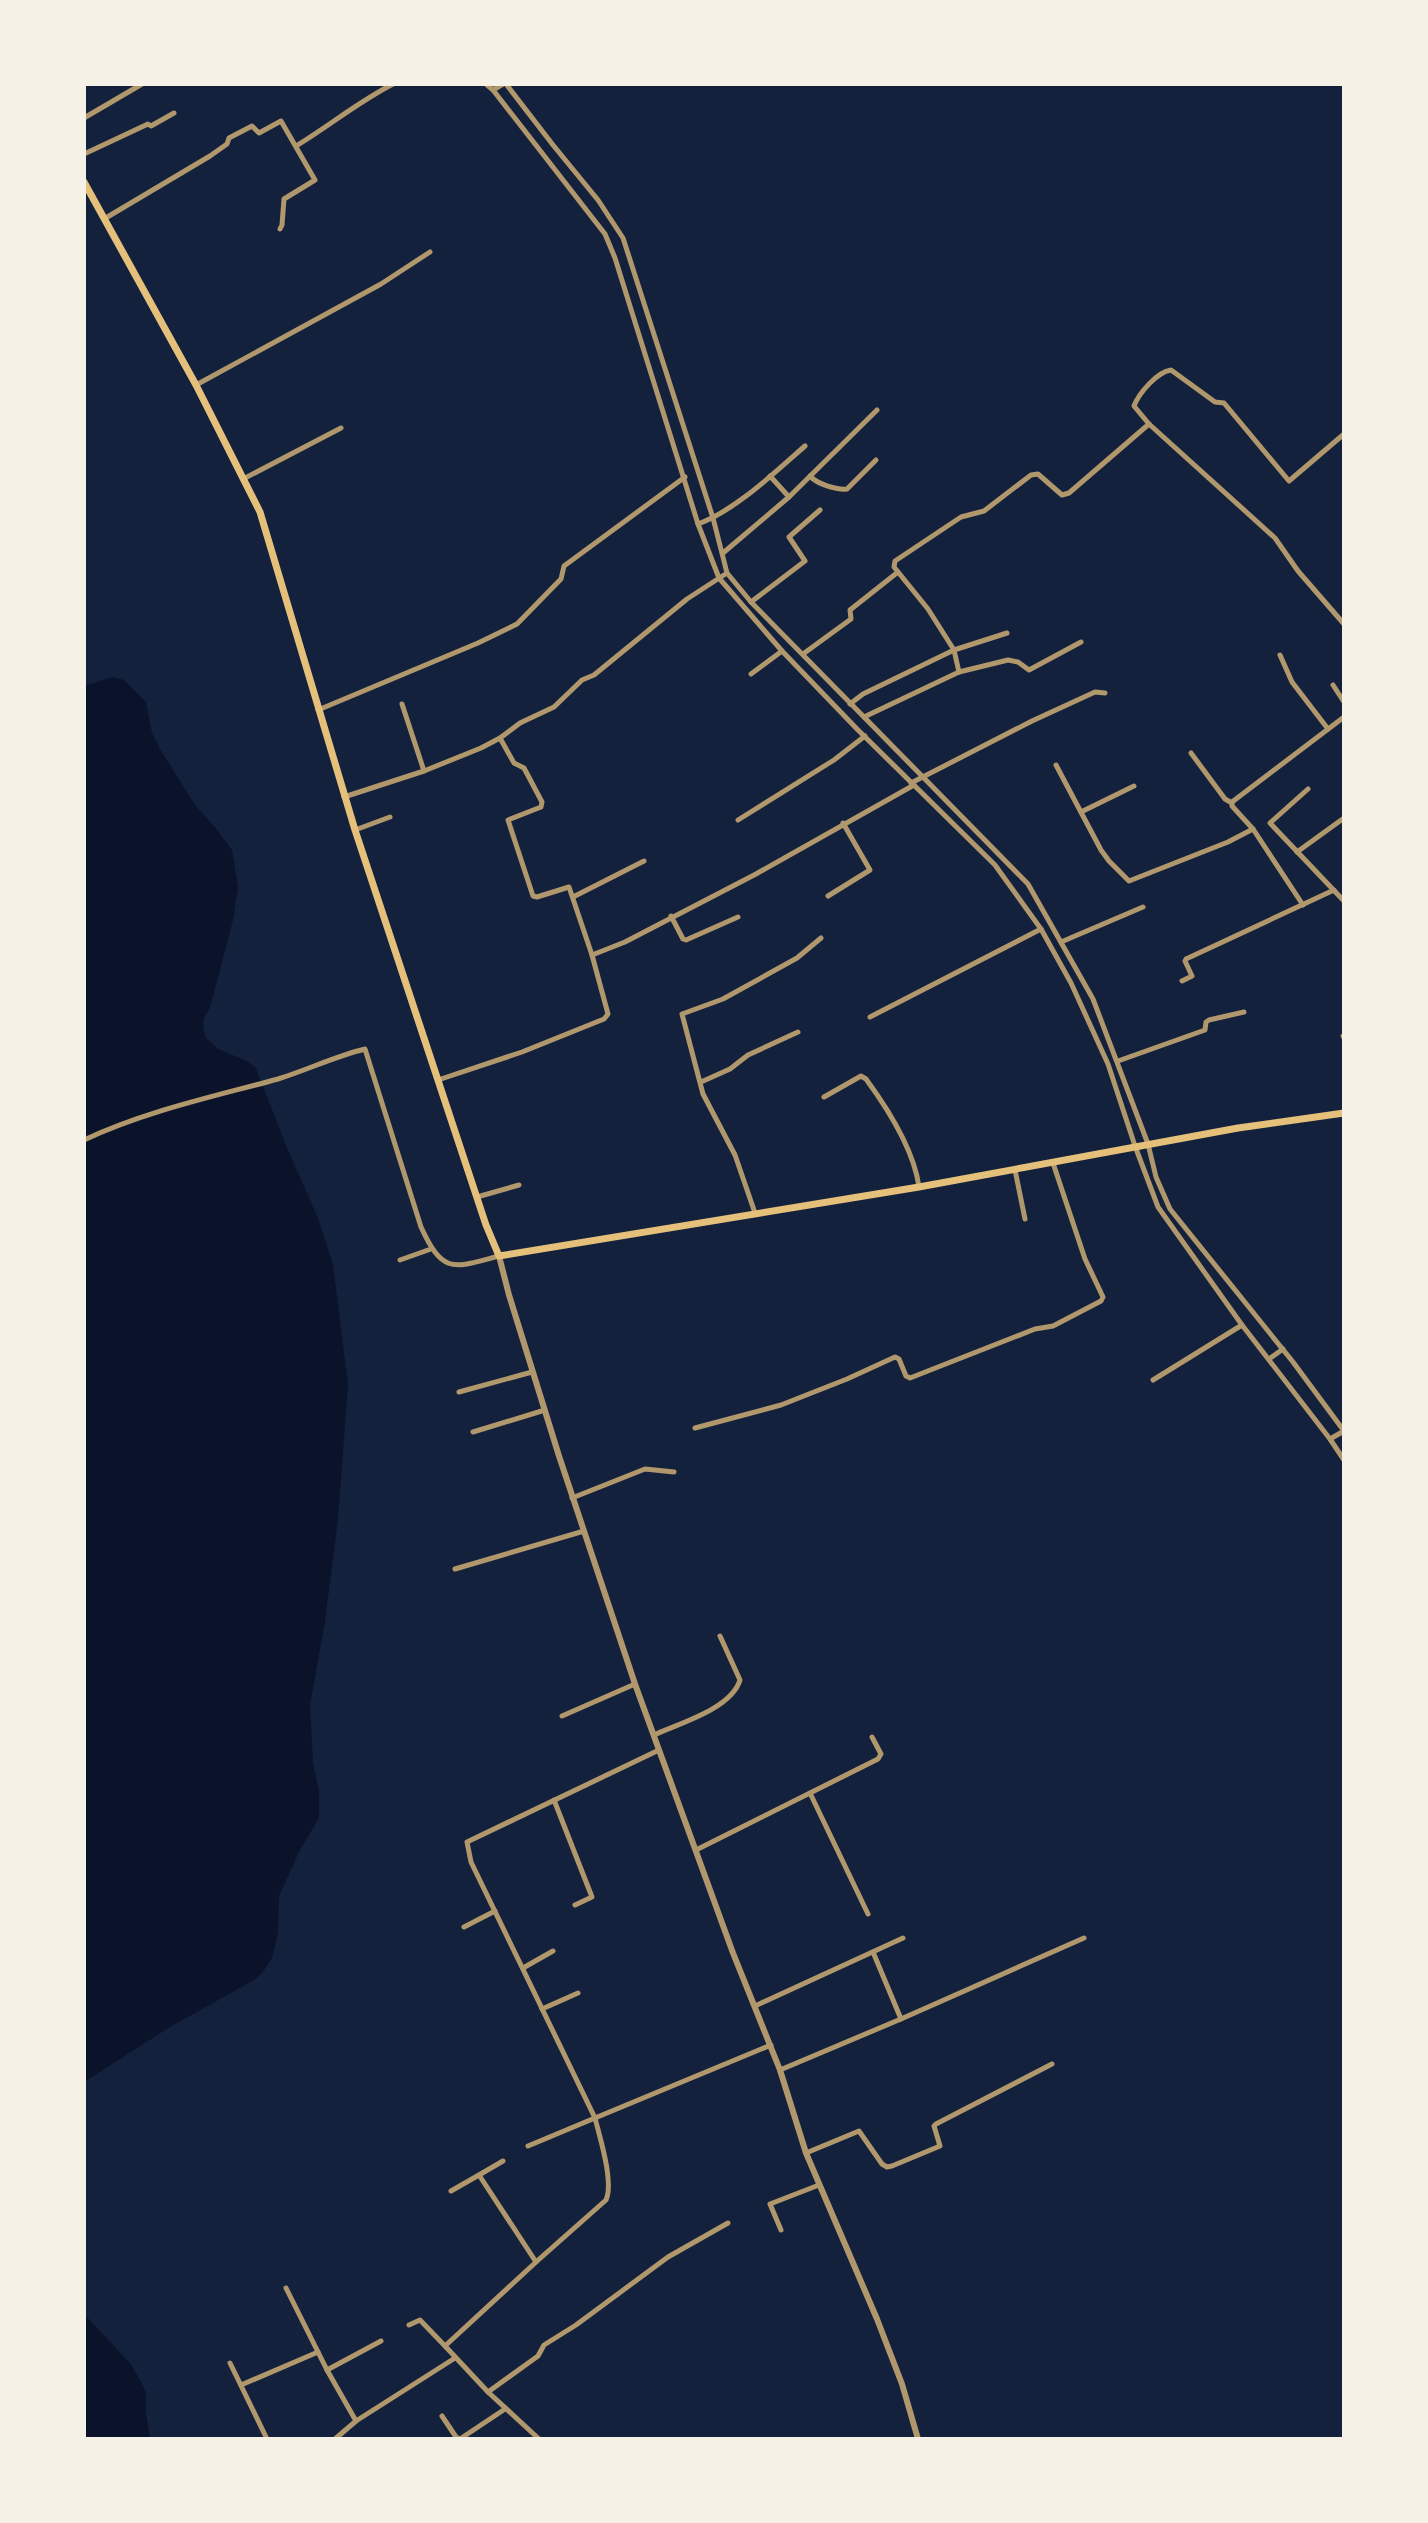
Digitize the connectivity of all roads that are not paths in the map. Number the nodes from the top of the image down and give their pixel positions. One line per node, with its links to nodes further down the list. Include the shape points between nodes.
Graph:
1 (142, 84): 7 (street)
2 (393, 84): 8 (street)
3 (486, 84): 5 (street)
4 (505, 84): 5 (street); 27 (street, via 623,238)
5 (493, 90): 23 (street, via 605,234)
6 (174, 113): 9 (street)
7 (84, 118)
8 (296, 146): 11 (street, via 281,121 259,133 252,126); 12 (street, via 315,180 284,199)
9 (84, 154)
10 (84, 182): 11 (main road)
11 (104, 219): 14 (main road)
12 (280, 229)
13 (430, 252): 14 (street)
14 (196, 385): 24 (main road)
15 (877, 410): 22 (street)
16 (1149, 424): 18 (street, via 1134,406 1167,369 1224,403 1289,481); 30 (street, via 1069,493 1062,495 1038,474 1031,475 984,511 961,517 895,561); 34 (street, via 1275,538)
17 (341, 428): 24 (street)
18 (1344, 434)
19 (805, 446): 21 (street)
20 (876, 460): 22 (street, via 847,489 815,482)
21 (770, 476): 25 (street); 27 (street)
22 (810, 476): 25 (street)
23 (685, 477): 28 (street); 48 (street, via 564,566 561,579 517,624)
24 (245, 478): 48 (main road, via 270,539)
25 (789, 497): 29 (street)
26 (820, 510): 33 (street, via 789,536 805,561)
27 (713, 518): 28 (street); 29 (street)
28 (698, 524): 32 (street)
29 (723, 553): 31 (street)
30 (898, 572): 37 (street); 39 (street, via 850,610 851,619)
31 (727, 573): 32 (street); 33 (street)
32 (719, 578): 38 (street); 53 (street, via 582,680 554,707)
33 (751, 602): 39 (street)
34 (1344, 624)
35 (1007, 633): 37 (street)
36 (1081, 642): 41 (street, via 1029,670 1008,660)
37 (954, 650): 41 (street); 47 (street)
38 (782, 651): 42 (street); 52 (street)
39 (803, 654): 47 (street)
40 (1280, 655): 51 (street, via 1292,682)
41 (959, 672): 49 (street)
42 (751, 674)
43 (1333, 685): 45 (street)
44 (1105, 693): 57 (street, via 1095,692 1032,721)
45 (1344, 702)
46 (402, 704): 56 (street)
47 (850, 704): 49 (street)
48 (317, 710): 60 (main road)
49 (864, 717): 57 (street)
50 (1344, 717): 51 (street)
51 (1328, 729): 61 (street)
52 (865, 736): 57 (street); 65 (street)
53 (500, 738): 56 (street); 74 (street, via 542,802 508,820 533,896 568,886)
54 (1191, 753): 61 (street)
55 (1056, 765): 62 (street)
56 (424, 771): 60 (street)
57 (916, 781): 66 (street); 71 (street); 71 (street)
58 (1134, 786): 62 (street)
59 (1308, 789): 69 (street, via 1270,823)
60 (344, 797): 68 (main road)
61 (1232, 803): 67 (street)
62 (1081, 812): 67 (street, via 1101,850 1129,881)
63 (390, 817): 68 (street)
64 (1344, 818): 69 (street)
65 (738, 820)
66 (843, 823): 73 (street, via 870,870); 78 (street)
67 (1253, 829): 76 (street)
68 (355, 830): 90 (main road)
69 (1297, 852): 72 (street)
70 (644, 861): 74 (street)
71 (1023, 888): 80 (street); 82 (street)
72 (1334, 890): 75 (street); 76 (street)
73 (828, 896)
74 (573, 897): 83 (street)
75 (1344, 901)
76 (1303, 905): 84 (street, via 1186,959 1192,976)
77 (1143, 907): 82 (street)
78 (671, 916): 79 (street, via 686,940); 83 (street)
79 (738, 917)
80 (1041, 929): 85 (street); 87 (street)
81 (821, 938): 91 (street, via 797,958 723,999 682,1014)
82 (1061, 942): 85 (street)
83 (592, 955): 90 (street, via 606,1018)
84 (1182, 981)
85 (1088, 1002): 89 (street); 96 (street)
86 (1244, 1012): 89 (street, via 1209,1020 1205,1030)
87 (870, 1017)
88 (798, 1032): 91 (street)
89 (1118, 1061): 95 (street)
90 (438, 1080): 101 (main road)
91 (701, 1082): 102 (street)
92 (824, 1097): 100 (street, via 861,1076 866,1079 908,1150)
93 (1344, 1113): 95 (main road)
94 (84, 1140): 104 (street, via 189,1101 364,1050)
95 (1148, 1144): 96 (main road); 108 (street, via 1170,1209)
96 (1135, 1146): 97 (main road); 107 (street, via 1158,1207)
97 (1053, 1163): 98 (main road); 114 (street, via 1101,1301 1053,1326 910,1378 895,1357 781,1405)
98 (1015, 1170): 100 (main road); 103 (street)
99 (519, 1185): 101 (street)
100 (919, 1187): 102 (main road)
101 (477, 1197): 105 (main road)
102 (755, 1213): 105 (main road)
103 (1025, 1219)
104 (431, 1249): 105 (street, via 455,1266); 106 (street)
105 (499, 1256): 110 (street)
106 (400, 1260)
107 (1242, 1325): 109 (street); 111 (street)
108 (1281, 1351): 109 (street); 116 (street)
109 (1270, 1358): 116 (street)
110 (532, 1372): 112 (street); 113 (street)
111 (1153, 1380)
112 (459, 1392)
113 (545, 1410): 115 (street); 119 (street)
114 (695, 1428)
115 (473, 1432)
116 (1338, 1434): 117 (street)
117 (1344, 1460)
118 (674, 1472): 119 (street, via 645,1469)
119 (572, 1498): 120 (street)
120 (584, 1531): 121 (street); 123 (street)
121 (455, 1569)
122 (720, 1636): 125 (street, via 740,1680 736,1691 721,1705)
123 (635, 1684): 124 (street); 125 (street)
124 (562, 1716)
125 (654, 1735): 127 (street)
126 (872, 1737): 128 (street, via 880,1758)
127 (659, 1750): 129 (street); 130 (street)
128 (810, 1793): 130 (street); 133 (street)
129 (554, 1800): 131 (street, via 592,1897); 132 (street, via 467,1842)
130 (696, 1850): 141 (street)
131 (575, 1905)
132 (495, 1911): 134 (street); 139 (street)
133 (868, 1914)
134 (464, 1927)
135 (903, 1938): 138 (street)
136 (1084, 1938): 143 (street)
137 (553, 1951): 139 (street)
138 (873, 1952): 141 (street); 143 (street)
139 (523, 1968): 142 (street)
140 (578, 1993): 142 (street)
141 (755, 2006): 144 (street)
142 (542, 2009): 147 (street)
143 (901, 2019): 146 (street)
144 (771, 2045): 146 (street); 147 (street)
145 (1052, 2064): 149 (street, via 936,2124 940,2146 892,2166 882,2164 859,2131)
146 (780, 2070): 149 (street)
147 (595, 2118): 148 (street); 156 (street, via 608,2197)
148 (528, 2146)
149 (806, 2153): 152 (street)
150 (503, 2161): 151 (street)
151 (479, 2175): 153 (street); 156 (street)
152 (819, 2185): 155 (street, via 770,2204); 174 (street, via 902,2384)
153 (451, 2191)
154 (728, 2223): 166 (street, via 668,2257)
155 (781, 2230)
156 (536, 2262): 160 (street)
157 (286, 2288): 161 (street)
158 (409, 2325): 160 (street, via 420,2320)
159 (381, 2341): 164 (street)
160 (445, 2346): 162 (street)
161 (318, 2352): 164 (street); 165 (street)
162 (455, 2358): 166 (street); 169 (street)
163 (230, 2363): 165 (street)
164 (327, 2370): 169 (street)
165 (241, 2385): 171 (street)
166 (488, 2392): 167 (street)
167 (505, 2409): 170 (street); 173 (street)
168 (442, 2416): 170 (street)
169 (356, 2421): 172 (street)
170 (454, 2438)
171 (267, 2439)
172 (335, 2439)
173 (539, 2439)
174 (918, 2439)

